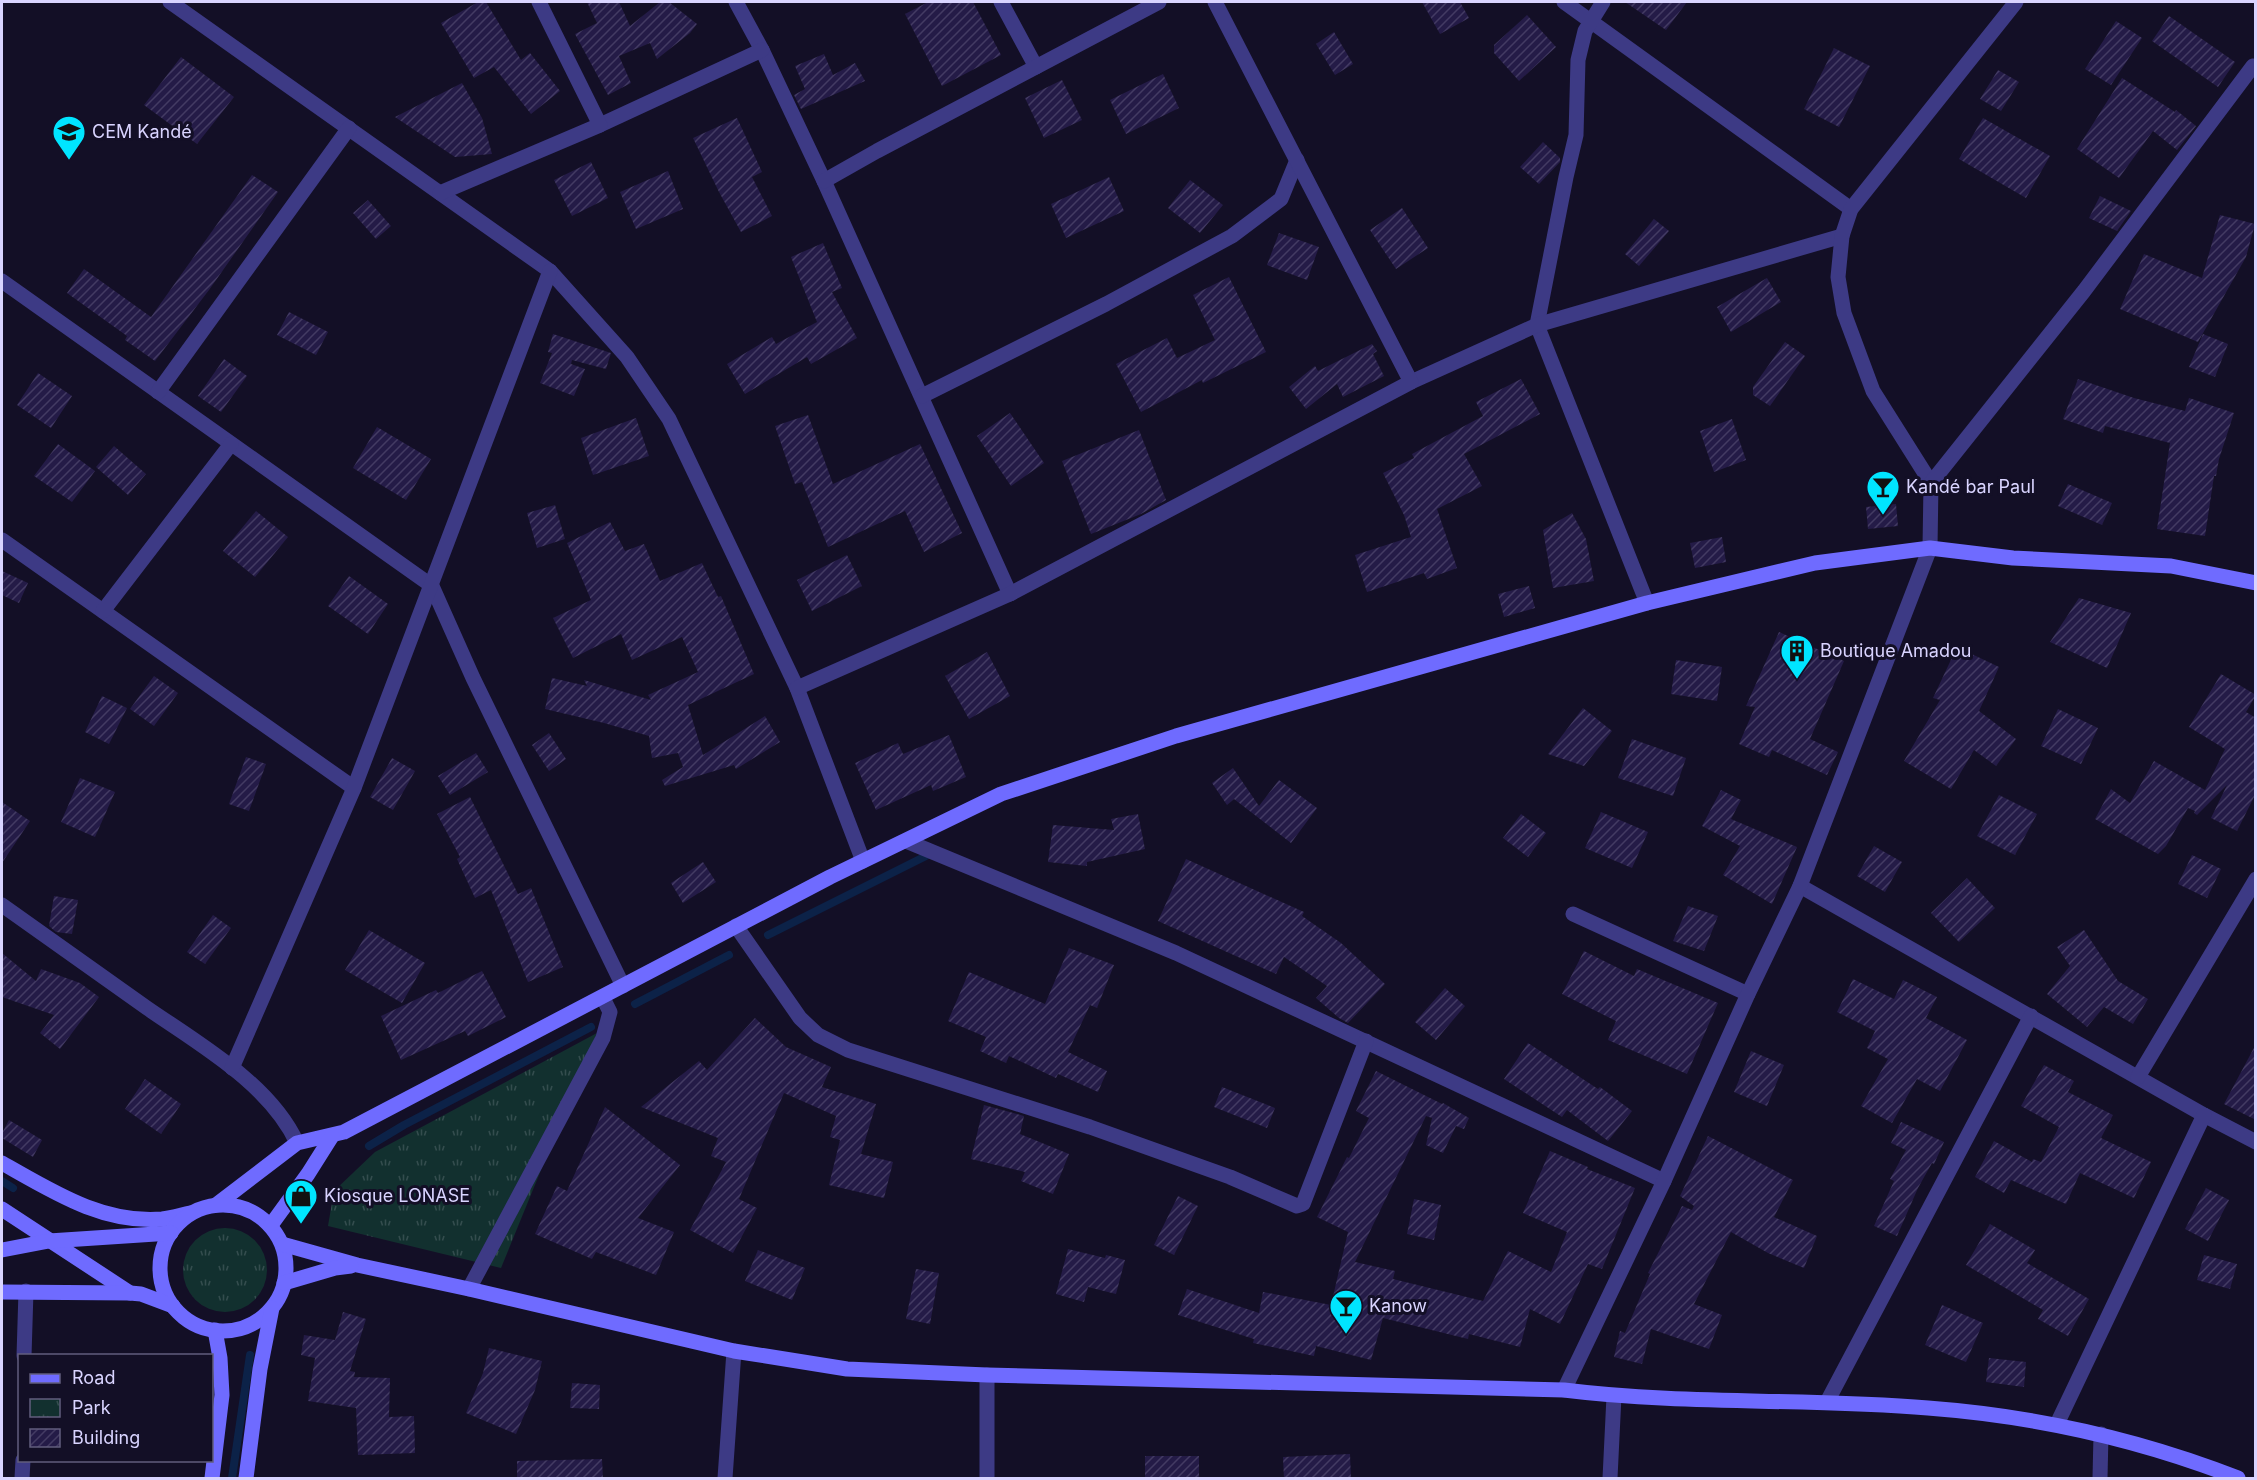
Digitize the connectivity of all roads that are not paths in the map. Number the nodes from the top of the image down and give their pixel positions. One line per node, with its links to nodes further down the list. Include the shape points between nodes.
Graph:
1 (170, 2): 15 (street)
2 (539, 2): 14 (street)
3 (736, 2): 11 (street)
4 (1001, 2): 13 (street)
5 (1159, 2): 13 (street)
6 (1215, 2): 16 (street)
7 (1564, 2): 10 (street)
8 (1603, 2): 10 (street)
9 (2016, 2): 19 (street)
10 (1591, 20): 19 (street); 23 (street, via 1578,60 1576,135)
11 (762, 50): 14 (street); 17 (street)
12 (2253, 66): 28 (street, via 2084,291)
13 (1036, 67): 17 (street)
14 (600, 125): 18 (street)
15 (349, 128): 18 (street); 25 (street)
16 (1297, 160): 24 (street); 26 (street, via 1281,198 1232,236)
17 (824, 181): 26 (street)
18 (440, 193): 21 (street)
19 (1851, 209): 20 (street)
20 (1842, 236): 23 (street); 28 (street, via 1838,277 1857,353 1873,391)
21 (550, 271): 32 (street); 36 (street, via 627,357 669,419)
22 (2, 281): 25 (street)
23 (1537, 325): 24 (street); 34 (street)
24 (1412, 382): 33 (street)
25 (158, 392): 27 (street)
26 (922, 396): 33 (street)
27 (231, 444): 32 (street); 35 (street)
28 (1931, 483): 30 (street)
29 (2, 540): 35 (street)
30 (1930, 548): 31 (street, via 2013,558 2171,566); 34 (street, via 1815,563); 41 (street)
31 (2256, 583)
32 (432, 586): 37 (street); 45 (street)
33 (1010, 594): 36 (street)
34 (1647, 603): 38 (street, via 1176,736 1000,794)
35 (103, 611): 37 (street)
36 (797, 688): 39 (street)
37 (354, 788): 50 (street)
38 (906, 840): 39 (street); 49 (street, via 1176,953)
39 (863, 861): 44 (street)
40 (2256, 879): 51 (street)
41 (1800, 886): 46 (street); 48 (street)
42 (2, 905): 50 (street)
43 (1573, 914): 46 (street)
44 (736, 926): 45 (street); 49 (street, via 800,1018 818,1035 848,1050 1090,1127 1230,1177 1297,1206 1303,1204)
45 (623, 986): 47 (street)
46 (1748, 994): 57 (street)
47 (603, 998): 53 (street); 68 (street, via 610,1012 603,1038)
48 (2031, 1016): 51 (street); 80 (street)
49 (1366, 1041): 57 (street)
50 (232, 1068): 55 (street, via 272,1102)
51 (2138, 1077): 52 (street)
52 (2204, 1115): 54 (street); 81 (street)
53 (332, 1136): 55 (street); 61 (street)
54 (2256, 1142)
55 (297, 1143): 58 (street)
56 (2, 1163): 60 (street, via 87,1209 162,1219)
57 (1664, 1182): 78 (street)
58 (216, 1205): 60 (street); 61 (street, via 247,1209)
59 (2, 1209): 63 (street)
60 (193, 1213): 62 (street)
61 (271, 1225): 64 (street)
62 (171, 1233): 63 (street); 72 (street, via 162,1253 161,1276)
63 (49, 1241): 65 (street); 71 (street)
64 (282, 1244): 66 (street); 67 (street, via 287,1262)
65 (2, 1250)
66 (357, 1265): 67 (street); 68 (street)
67 (285, 1283): 73 (street)
68 (469, 1288): 75 (street)
69 (26, 1291): 70 (street); 71 (street); 76 (street)
70 (2, 1292)
71 (130, 1293): 72 (street)
72 (173, 1306): 74 (street, via 198,1326)
73 (272, 1308): 74 (street, via 248,1326); 86 (street)
74 (215, 1330): 85 (street, via 222,1395)
75 (734, 1351): 77 (street, via 847,1369); 87 (street)
76 (24, 1354)
77 (987, 1375): 78 (street); 88 (street)
78 (1564, 1390): 79 (street)
79 (1614, 1396): 80 (street); 89 (street)
80 (1827, 1402): 81 (street, via 1927,1408)
81 (2056, 1424): 82 (street)
82 (2102, 1434): 90 (street); 91 (street)
83 (23, 1462): 84 (street)
84 (22, 1479)
85 (212, 1479)
86 (246, 1479)
87 (725, 1479)
88 (987, 1479)
89 (1610, 1479)
90 (2100, 1479)
91 (2238, 1479)

